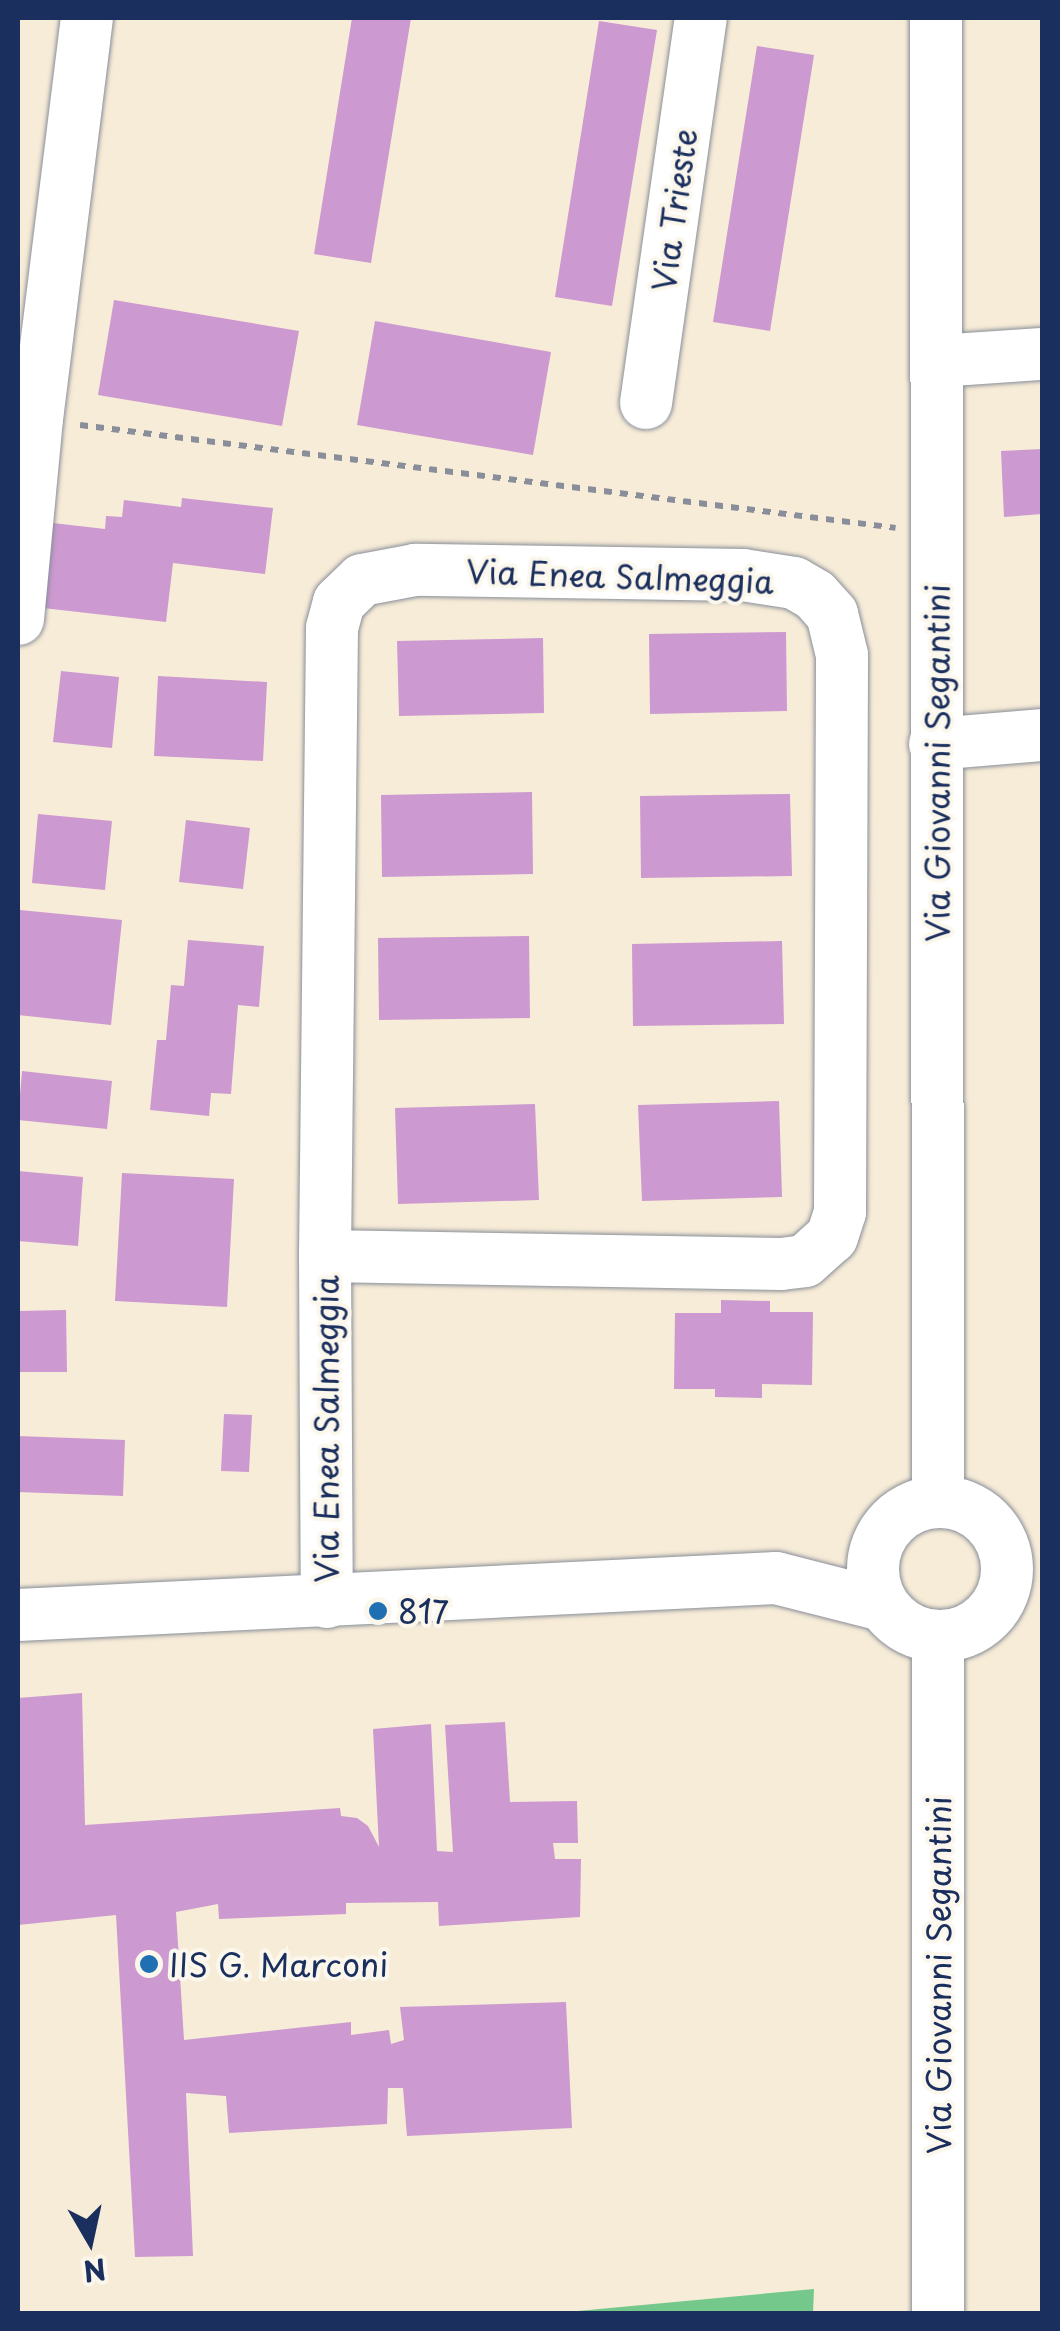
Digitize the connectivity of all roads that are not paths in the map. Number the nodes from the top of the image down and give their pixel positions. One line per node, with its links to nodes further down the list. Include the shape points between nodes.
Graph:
1 (87, 18): 7 (street)
2 (701, 18): 6 (street, Via Trieste)
3 (938, 20): 5 (street, Via Giovanni Segantini)
4 (1042, 354): 5 (street)
5 (938, 361): 9 (street, Via Giovanni Segantini)
6 (646, 404)
7 (18, 619)
8 (1042, 735): 9 (street)
9 (935, 744): 11 (street, Via Giovanni Segantini)
10 (325, 1256): 10 (street, Via Enea Salmeggia, via 781,1264 805,1261 832,1237 840,1212 842,655 832,614 815,595 744,575 415,570 374,576 346,592 332,628); 16 (street, Via Enea Salmeggia)
11 (960, 1509): 12 (street); 13 (street, via 914,1507); 15 (street, via 1006,1551)
12 (1042, 1526)
13 (880, 1539): 14 (street); 17 (street, via 873,1560)
14 (776, 1578): 16 (street); 17 (street)
15 (1023, 1582): 19 (street, via 970,1630)
16 (327, 1602): 18 (street)
17 (882, 1604): 19 (street, via 916,1633)
18 (18, 1614)
19 (938, 1637): 20 (street, Via Giovanni Segantini)
20 (938, 2314)

